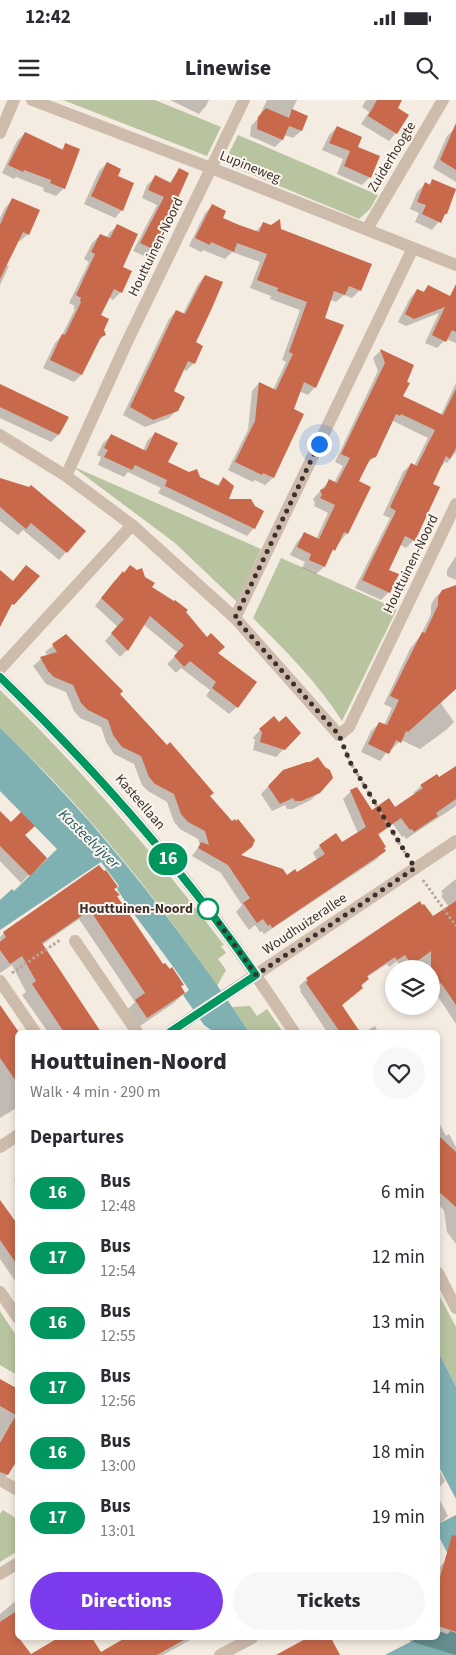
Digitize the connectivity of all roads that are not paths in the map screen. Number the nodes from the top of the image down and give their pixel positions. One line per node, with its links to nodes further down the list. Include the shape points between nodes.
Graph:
1 (14, 100): 5 (street)
2 (32, 100): 6 (street, Lupineweg)
3 (244, 100): 6 (street, Houttuinen-Noord)
4 (443, 100): 7 (street, Zuiderhoogte)
5 (0, 132)
6 (212, 168): 7 (street, Lupineweg); 11 (street, Houttuinen-Noord)
7 (367, 229): 8 (street, Lupineweg)
8 (413, 248): 9 (street, Lupineweg); 14 (street)
9 (456, 265)
10 (0, 435): 11 (street)
11 (66, 476): 13 (street)
12 (456, 504): 14 (street, Houttuinen-Noord, via 349,727 339,735)
13 (132, 525): 14 (street); 15 (street)
14 (235, 618)
15 (0, 669)
16 (0, 677): 19 (street, Kasteellaan, via 73,750 131,815 206,905)
17 (456, 841): 19 (street, Woudhuizerallee)
18 (75, 941): 22 (street)
19 (256, 975): 23 (street, Woudhuizerallee); 24 (street, Kasteellaan)
20 (0, 981): 21 (street)
21 (34, 1030)
22 (135, 1030)
23 (173, 1030)
24 (293, 1030)
25 (15, 1137): 26 (street)
26 (0, 1147)
27 (440, 1277): 29 (street)
28 (0, 1292): 30 (street)
29 (456, 1308)
30 (15, 1314)
31 (0, 1480): 32 (street)
32 (15, 1488)
33 (15, 1565): 34 (street)
34 (0, 1574)
35 (248, 1640): 36 (street)
36 (220, 1655)

